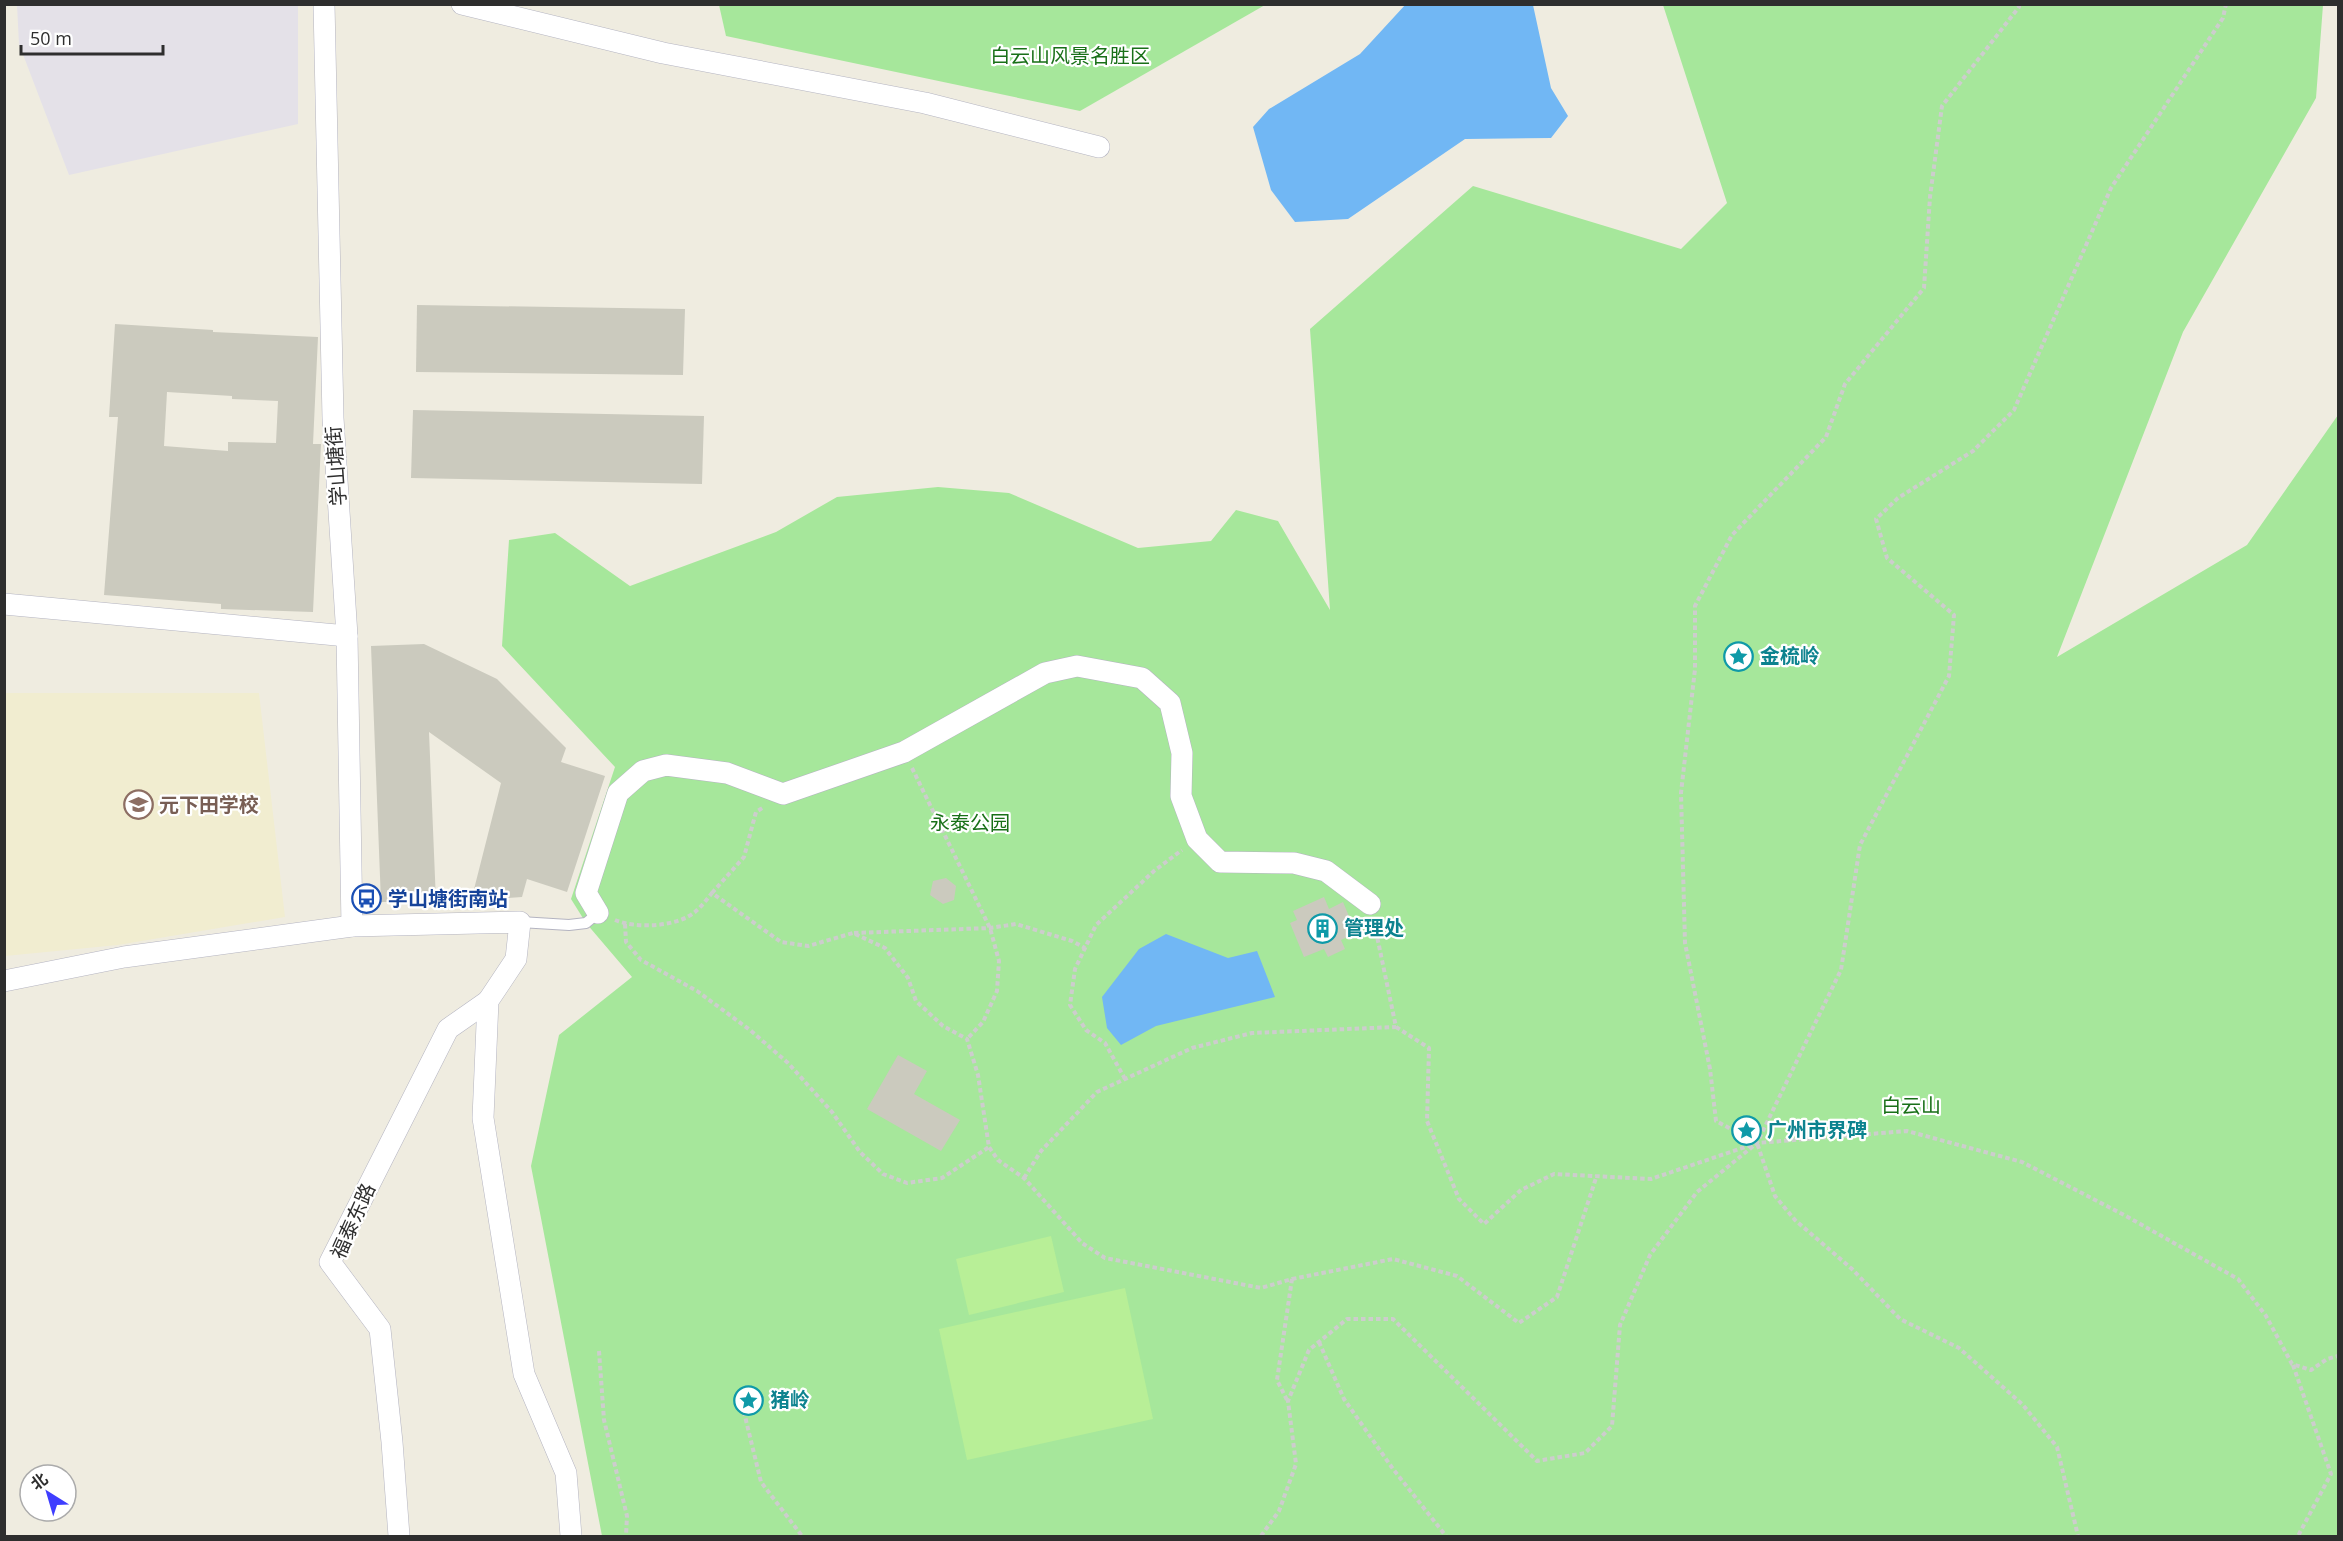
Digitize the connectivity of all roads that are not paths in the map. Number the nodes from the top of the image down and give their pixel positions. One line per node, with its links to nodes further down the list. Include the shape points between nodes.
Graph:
1 (324, 4): 5 (street, 学山塘街, via 333,418)
2 (462, 4): 3 (street, via 663,53 925,103)
3 (1100, 147)
4 (4, 604): 5 (street)
5 (347, 636): 9 (street, 学山塘街)
6 (1370, 904): 7 (street, via 1326,871 1294,863 1220,862 1197,839 1181,796 1182,753 1170,703 1142,678 1077,666 1045,673 904,753 783,794 727,773 666,765 643,771 618,793 586,893)
7 (598, 913): 8 (lane, via 586,923 569,925)
8 (520, 922): 9 (street); 11 (street, via 516,959)
9 (352, 926): 10 (street, via 124,957)
10 (4, 981)
11 (488, 1001): 12 (street, 福泰东路, via 448,1029 330,1262 380,1329); 13 (street, via 483,1118 490,1163 524,1374 566,1473)
12 (399, 1536)
13 (572, 1536)

